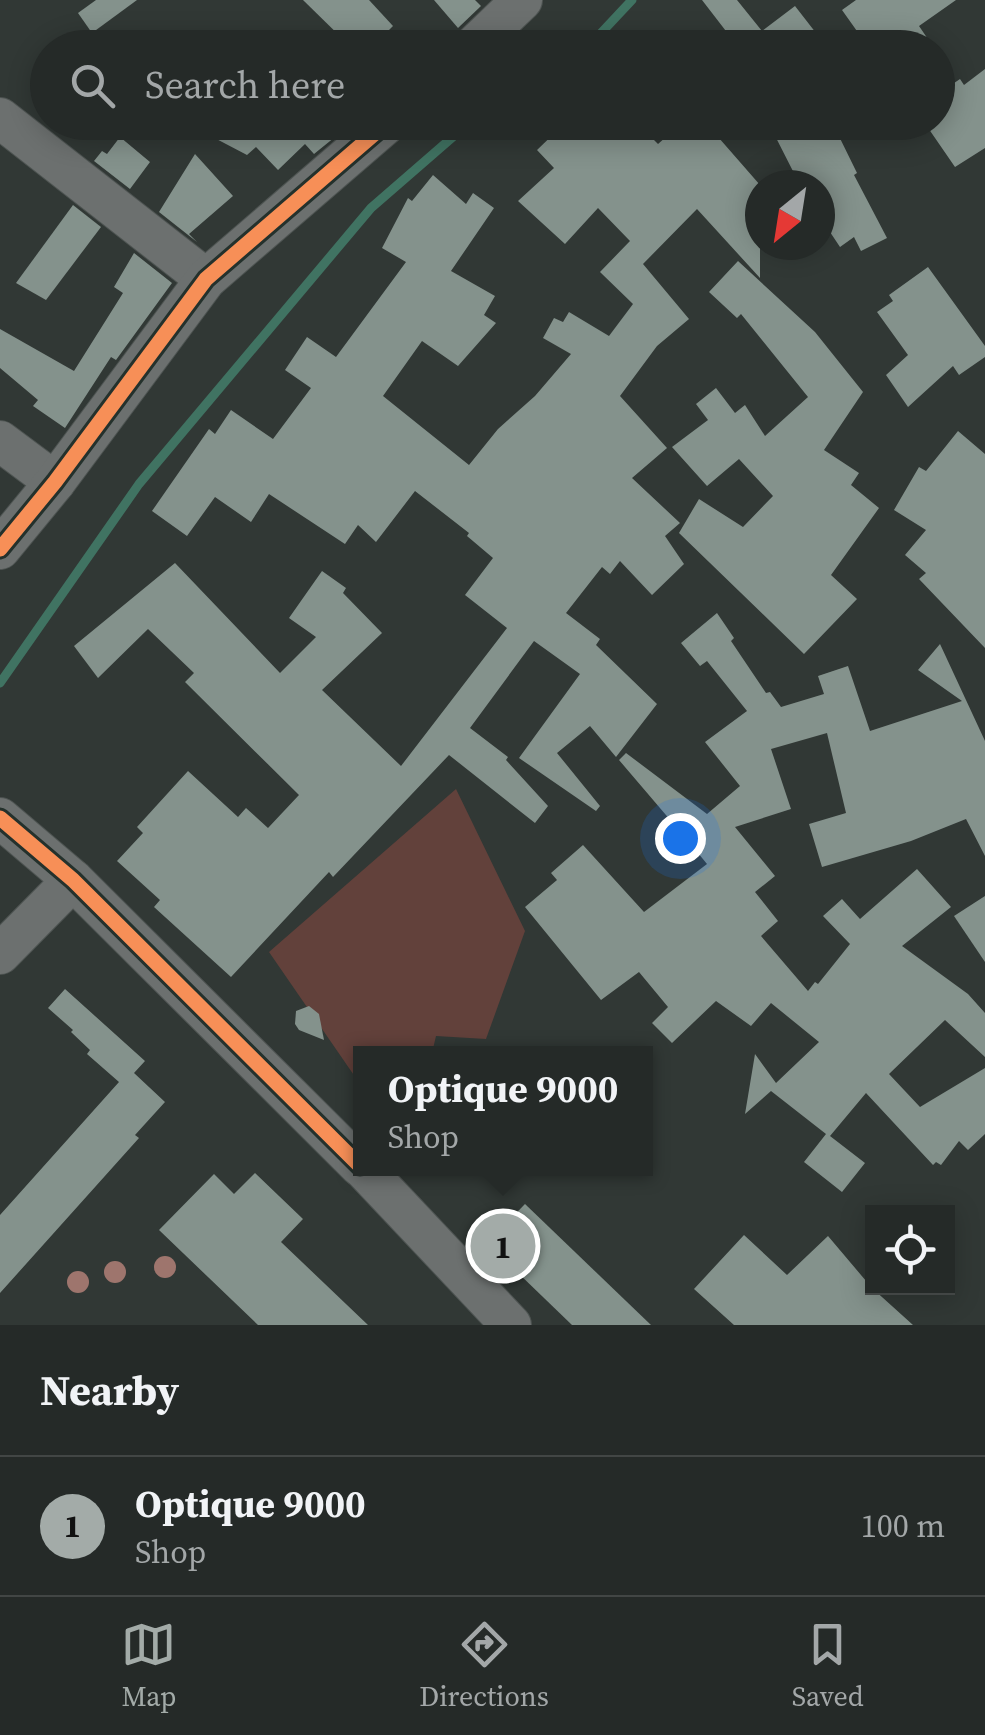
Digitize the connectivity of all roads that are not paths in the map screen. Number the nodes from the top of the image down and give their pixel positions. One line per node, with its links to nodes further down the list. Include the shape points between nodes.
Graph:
1 (522, 0): 2 (street)
2 (491, 30)
3 (0, 118): 5 (street)
4 (367, 140): 5 (street)
5 (206, 278): 7 (street)
6 (0, 441): 7 (street)
7 (55, 482): 8 (street)
8 (0, 549)
9 (0, 818): 10 (street)
10 (73, 880): 11 (street); 12 (street)
11 (0, 954)
12 (353, 1158)
13 (371, 1176): 14 (street)
14 (512, 1325)

